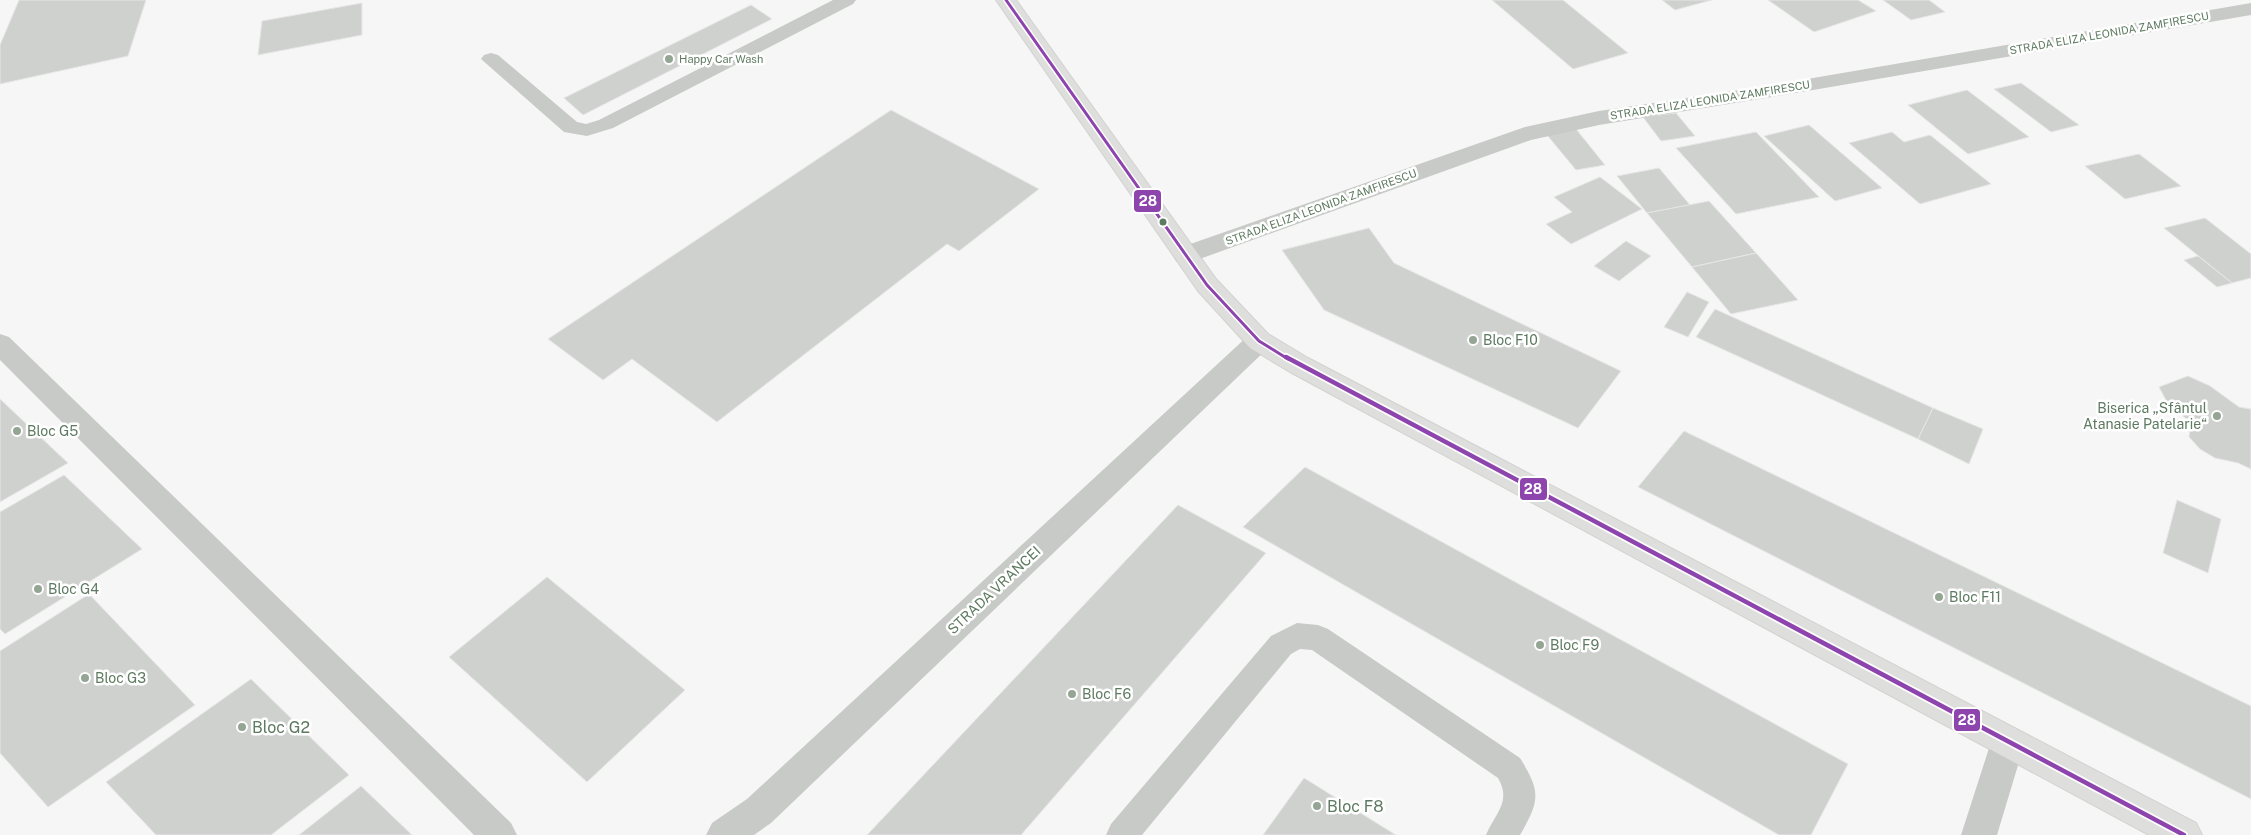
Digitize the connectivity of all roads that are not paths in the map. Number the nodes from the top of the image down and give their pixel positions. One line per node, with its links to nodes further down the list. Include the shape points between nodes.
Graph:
1 (847, 0): 4 (lane, via 606,124 587,130 571,128)
2 (1006, 0): 5 (street)
3 (2251, 9): 5 (street, STRADA ELIZA LEONIDA ZAMFIRESCU, via 1599,118 1525,134)
4 (491, 59)
5 (1185, 255): 6 (street, via 1207,285)
6 (1260, 341): 8 (street, via 1299,365); 10 (street, STRADA VRANCEI, via 759,811)
7 (0, 344): 9 (street)
8 (2008, 742): 13 (street); 14 (street)
9 (499, 835)
10 (724, 835)
11 (1122, 835): 12 (lane, via 1281,645 1296,636 1318,638 1509,768 1520,787 1519,801)
12 (1502, 835)
13 (1979, 835)
14 (2184, 835)

